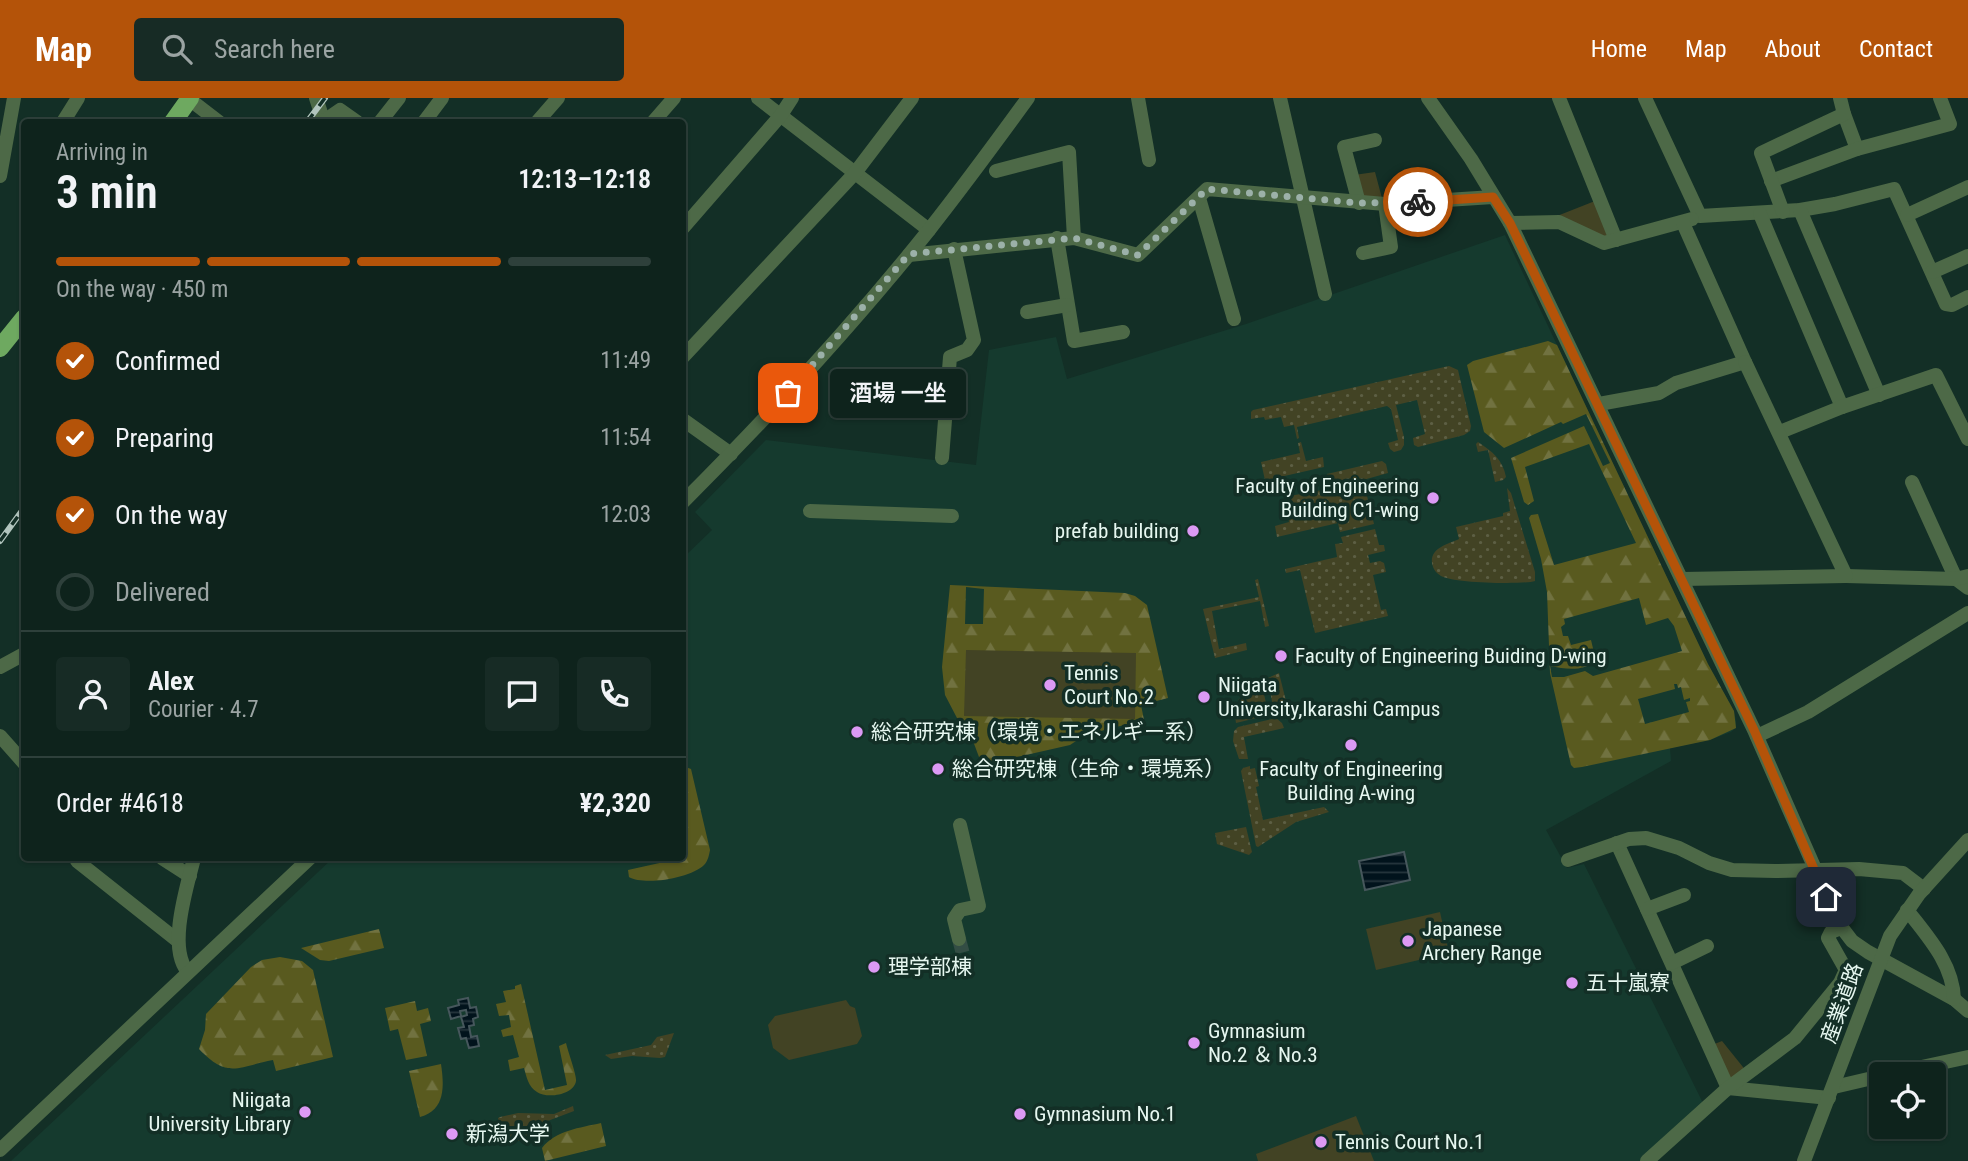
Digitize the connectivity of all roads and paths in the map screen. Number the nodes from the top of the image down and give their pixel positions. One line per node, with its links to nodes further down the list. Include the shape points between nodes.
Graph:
1 (14, 98): 37 (street)
2 (78, 98): 22 (street)
3 (189, 98): 23 (main road); 24 (street)
4 (316, 98): 25 (street)
5 (399, 98): 28 (street)
6 (442, 98): 29 (street)
7 (558, 98): 30 (street)
8 (674, 98): 31 (street)
9 (758, 98): 21 (street)
10 (792, 98): 21 (street)
11 (912, 98): 36 (street)
12 (1028, 98): 53 (street)
13 (1138, 98): 34 (street)
14 (1280, 98): 40 (street)
15 (1428, 98): 41 (street)
16 (1559, 98): 56 (street)
17 (1645, 98): 49 (street)
18 (1840, 98): 20 (street)
19 (1940, 98): 33 (street, via 1950,124)
20 (1844, 114): 33 (street); 38 (street, via 1761,153)
21 (781, 115): 36 (street); 52 (street)
22 (65, 119)
23 (175, 119)
24 (215, 119)
25 (323, 119)
26 (328, 119): 27 (street, via 340,110)
27 (353, 119)
28 (382, 119)
29 (426, 119)
30 (540, 119)
31 (656, 119)
32 (1375, 140): 43 (street, via 1344,147)
33 (1857, 149): 38 (street)
34 (1149, 160)
35 (996, 171): 55 (street, via 1069,152)
36 (855, 173): 53 (street); 70 (street)
37 (0, 176)
38 (1771, 181): 46 (street)
39 (1968, 187): 48 (street)
40 (1301, 197): 42 (street, via 1207,189); 43 (street); 62 (street)
41 (1493, 197): 44 (street); 50 (street)
42 (1199, 198): 55 (street, via 1138,255); 66 (street)
43 (1359, 203): 44 (street)
44 (1385, 204): 58 (street, via 1391,247)
45 (1800, 210): 46 (street); 48 (street, via 1895,189); 72 (street)
46 (1783, 212): 47 (street)
47 (1760, 214): 49 (street); 74 (street)
48 (1907, 215): 61 (street)
49 (1700, 216): 51 (street)
50 (1510, 223): 56 (street, via 1559,222 1604,243); 73 (street)
51 (1683, 223): 56 (street); 71 (street)
52 (686, 224)
53 (929, 230): 59 (street)
54 (1058, 238): 55 (street); 57 (street); 64 (street)
55 (1074, 238)
56 (1616, 240)
57 (954, 249): 59 (street); 79 (street, via 974,340 967,350 950,357)
58 (1363, 253)
59 (909, 254): 78 (street)
60 (1968, 256): 61 (street)
61 (1932, 272): 63 (street, via 1946,304)
62 (1325, 294)
63 (1968, 298)
64 (1068, 305): 65 (street); 68 (street, via 1074,341)
65 (1027, 312)
66 (1234, 319)
67 (21, 322): 69 (main road)
68 (1124, 332)
69 (0, 348)
70 (686, 354)
71 (1745, 362): 73 (street, via 1676,383 1659,393); 76 (street)
72 (1879, 395): 74 (street); 77 (street, via 1936,375)
73 (1599, 404): 85 (street)
74 (1842, 407): 76 (street)
75 (686, 422): 78 (street)
76 (1780, 432): 84 (street)
77 (1968, 439)
78 (731, 454): 81 (street)
79 (942, 457)
80 (1912, 482): 86 (street)
81 (686, 499)
82 (810, 512): 83 (street)
83 (952, 516)
84 (1846, 576): 85 (street); 86 (street)
85 (1683, 579): 91 (street)
86 (1964, 581)
87 (1968, 613): 91 (street, via 1808,712)
88 (21, 656): 89 (street)
89 (0, 667)
90 (0, 736): 92 (street)
91 (1757, 736): 101 (street)
92 (21, 760)
93 (960, 825): 108 (street, via 979,906 960,910 954,919)
94 (1968, 840): 103 (street, 産業道路)
95 (1617, 843): 96 (street); 101 (street, via 1646,838 1732,870); 105 (street)
96 (1568, 860)
97 (77, 861): 109 (street)
98 (167, 861): 102 (street)
99 (193, 861): 102 (street)
100 (307, 861): 113 (street)
101 (1816, 871): 103 (street, via 1903,873); 107 (street)
102 (190, 876): 109 (street)
103 (1924, 889): 106 (street, 産業道路)
104 (1684, 895): 105 (street)
105 (1647, 909): 112 (street)
106 (1907, 910): 111 (street, 産業道路); 114 (street, via 1949,970)
107 (1841, 928): 111 (street); 119 (street, via 1828,938 1846,970 1840,983 1795,1038)
108 (959, 939)
109 (178, 941): 113 (street, via 180,959)
110 (1707, 946): 112 (street)
111 (1880, 960): 114 (street); 120 (street, 産業道路)
112 (1672, 963): 119 (street)
113 (188, 972): 121 (street)
114 (1954, 999): 115 (street)
115 (1968, 1011)
116 (1968, 1057): 117 (street)
117 (1945, 1062)
118 (1869, 1080): 120 (street)
119 (1728, 1088): 120 (street); 122 (street)
120 (1832, 1092): 123 (street, 産業道路)
121 (0, 1150)
122 (1647, 1161)
123 (1804, 1161)

